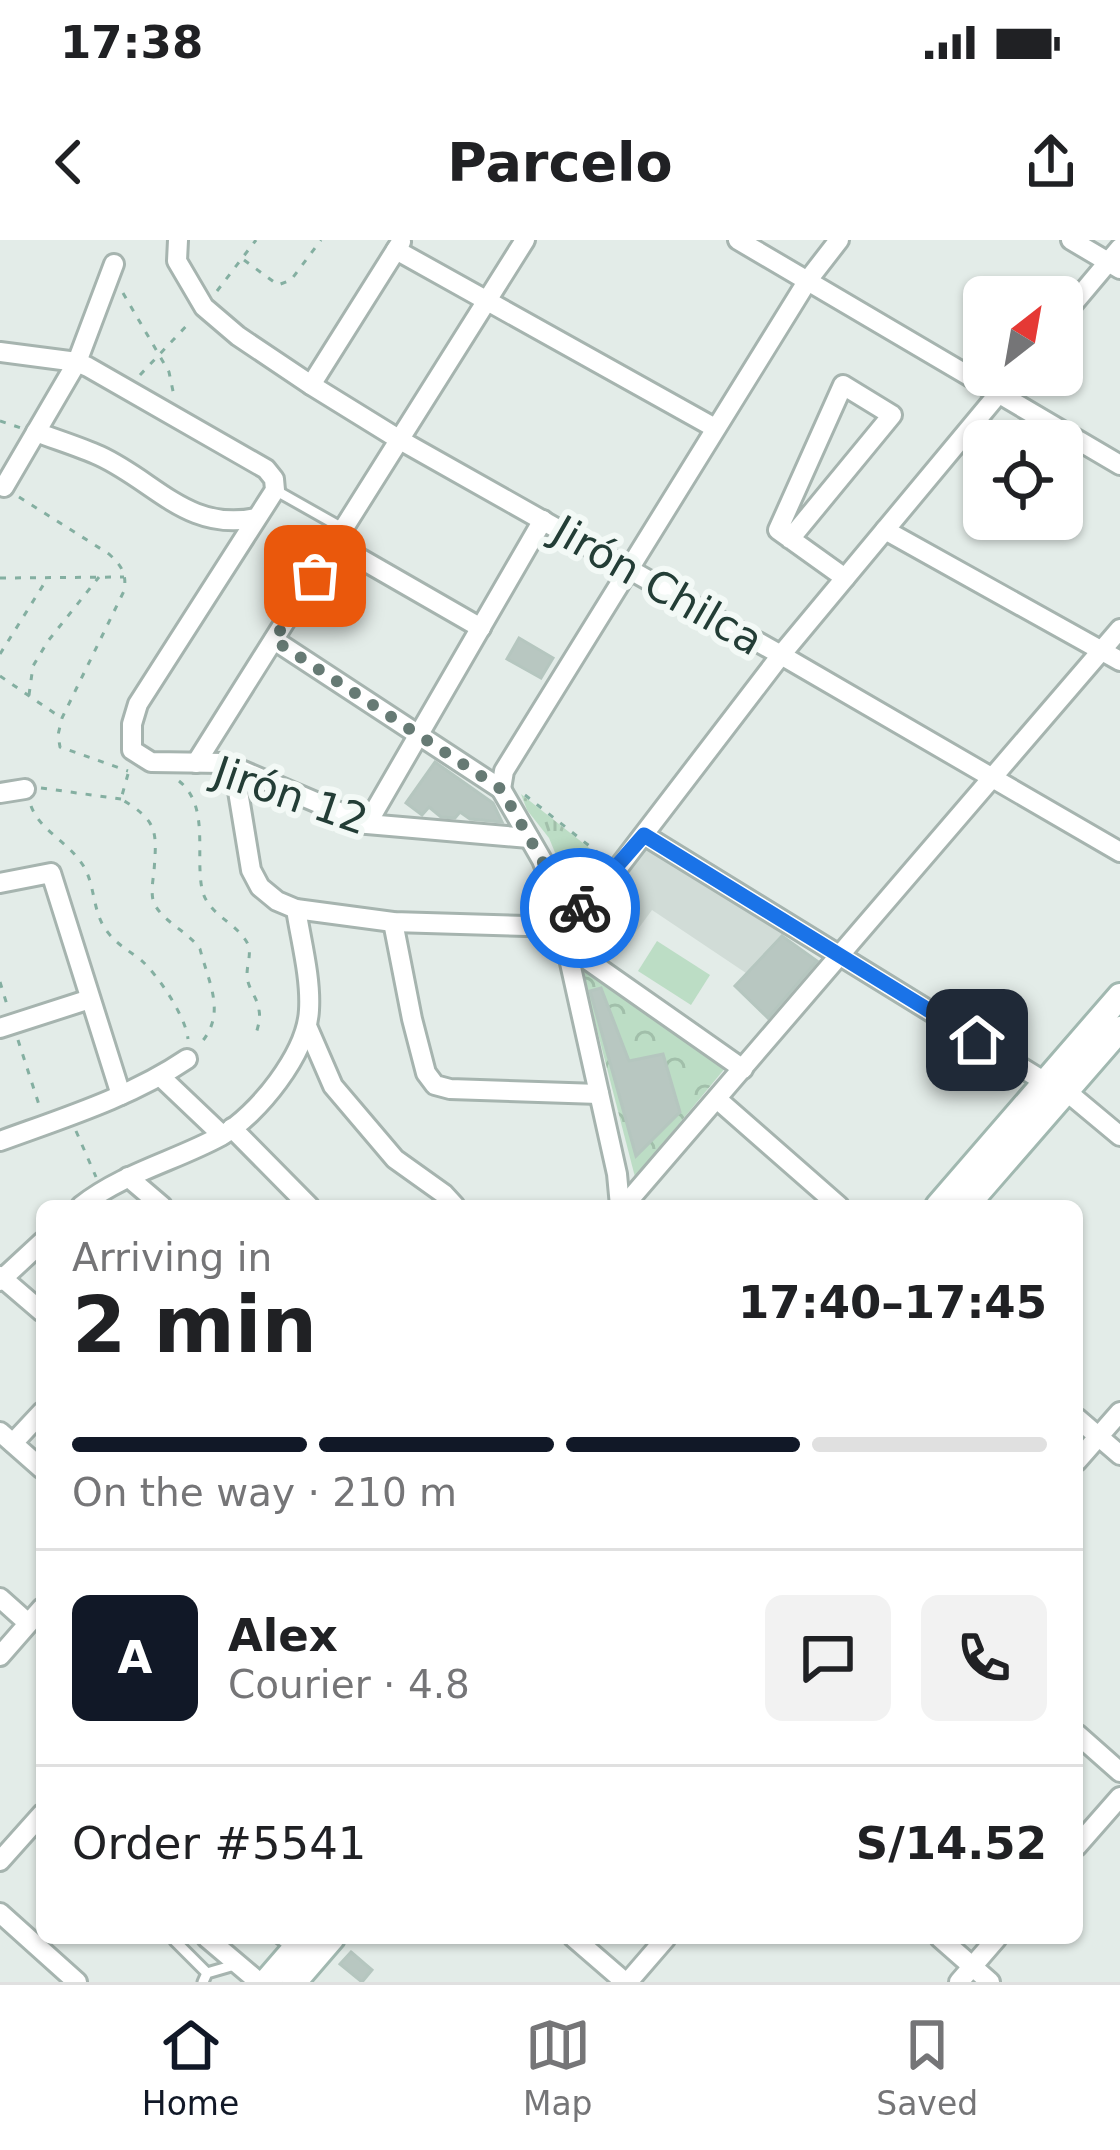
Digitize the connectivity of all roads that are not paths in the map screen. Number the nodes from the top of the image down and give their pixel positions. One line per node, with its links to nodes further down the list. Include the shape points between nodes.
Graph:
1 (178, 240): 15 (street, Jirón Chilca, via 178,261 204,307)
2 (525, 240): 11 (street)
3 (738, 240): 9 (street)
4 (839, 240): 9 (street)
5 (1071, 240): 7 (street)
6 (399, 245): 11 (street); 15 (street)
7 (1116, 259): 10 (street)
8 (114, 264): 13 (street)
9 (808, 280): 14 (street); 18 (street)
10 (1083, 294)
11 (486, 302): 18 (street); 20 (street)
12 (0, 352): 13 (street)
13 (77, 362): 19 (street); 23 (street, via 266,469)
14 (963, 373)
15 (311, 385): 20 (street, Jirón Chilca)
16 (996, 396): 26 (street)
17 (1001, 396): 21 (street)
18 (715, 428): 29 (street)
19 (37, 433): 22 (street); 24 (street, via 102,457 211,519)
20 (400, 440): 25 (street, Jirón Chilca); 27 (street)
21 (1120, 465)
22 (4, 487)
23 (275, 490): 24 (street); 27 (lane)
24 (256, 518): 38 (street, Jirón 12, via 132,724 132,750 152,762)
25 (543, 520): 29 (street, Jirón Chilca); 31 (street)
26 (885, 530): 30 (street); 34 (street)
27 (340, 537): 31 (street); 33 (street)
28 (790, 539): 28 (street, via 892,415 843,385 778,530); 30 (street)
29 (627, 569): 35 (street, Jirón Chilca); 42 (street, via 504,771)
30 (845, 578): 35 (street)
31 (481, 628): 37 (street)
32 (1120, 629): 34 (street)
33 (274, 640): 37 (street); 38 (street)
34 (1101, 651): 36 (street); 40 (street)
35 (781, 655): 40 (street, Jirón Chilca); 45 (street)
36 (1120, 661)
37 (419, 735): 42 (street); 44 (street)
38 (196, 763): 39 (street, Jirón 12)
39 (234, 767): 44 (street, Jirón 12); 49 (street, via 251,869 260,887)
40 (992, 779): 47 (street, Jirón Chilca); 52 (street)
41 (25, 789): 43 (street)
42 (510, 790): 46 (street)
43 (0, 793)
44 (367, 824): 46 (street, Jirón 12)
45 (644, 835): 51 (street); 52 (street)
46 (529, 838): 51 (street)
47 (1120, 852)
48 (0, 883): 54 (street, via 51,873)
49 (296, 909): 50 (street); 56 (street)
50 (393, 922): 51 (street); 62 (street, via 435,1085)
51 (563, 927): 59 (street, via 589,961); 62 (street)
52 (840, 956): 59 (street); 61 (street)
53 (1120, 996): 61 (main road)
54 (90, 999): 55 (street); 63 (street)
55 (6, 1025)
56 (307, 1025): 65 (street, via 266,1096); 72 (street, via 333,1086 395,1160)
57 (1120, 1029): 61 (main road)
58 (187, 1059): 60 (street)
59 (743, 1069): 64 (street)
60 (160, 1077): 63 (street); 65 (street)
61 (1056, 1087): 66 (street); 76 (main road); 77 (main road)
62 (599, 1094): 73 (street)
63 (121, 1095): 67 (street)
64 (717, 1099): 74 (street); 75 (street)
65 (227, 1131): 68 (street); 71 (street)
66 (1120, 1136)
67 (0, 1141)
68 (128, 1177): 69 (street); 70 (street)
69 (89, 1200)
70 (155, 1200)
71 (302, 1200)
72 (450, 1200)
73 (621, 1200)
74 (627, 1200)
75 (832, 1200)
76 (944, 1200)
77 (971, 1200)
78 (36, 1247): 79 (street)
79 (1, 1278): 80 (street)
80 (36, 1307)
81 (1120, 1412): 84 (street)
82 (36, 1416): 85 (street)
83 (1083, 1423): 84 (street)
84 (1098, 1436): 86 (street); 87 (street)
85 (7, 1438): 88 (street)
86 (1083, 1454)
87 (1120, 1455)
88 (36, 1464)
89 (0, 1598): 91 (street)
90 (36, 1614): 91 (street)
91 (28, 1623): 92 (street)
92 (0, 1656)
93 (1083, 1739): 94 (street)
94 (1120, 1772)
95 (1120, 1796): 97 (street)
96 (36, 1821): 98 (street)
97 (1083, 1839)
98 (0, 1861)
99 (0, 1913): 111 (street)
100 (177, 1944): 110 (lane)
101 (214, 1944): 108 (street)
102 (290, 1944): 112 (main road)
103 (327, 1944): 113 (main road)
104 (581, 1944): 114 (street)
105 (661, 1944): 114 (street)
106 (944, 1944): 109 (street)
107 (993, 1944): 109 (street)
108 (238, 1964): 110 (lane); 112 (street)
109 (966, 1974): 115 (street)
110 (205, 1978)
111 (68, 1979)
112 (262, 1982)
113 (294, 1982)
114 (626, 1982)
115 (990, 1982)

